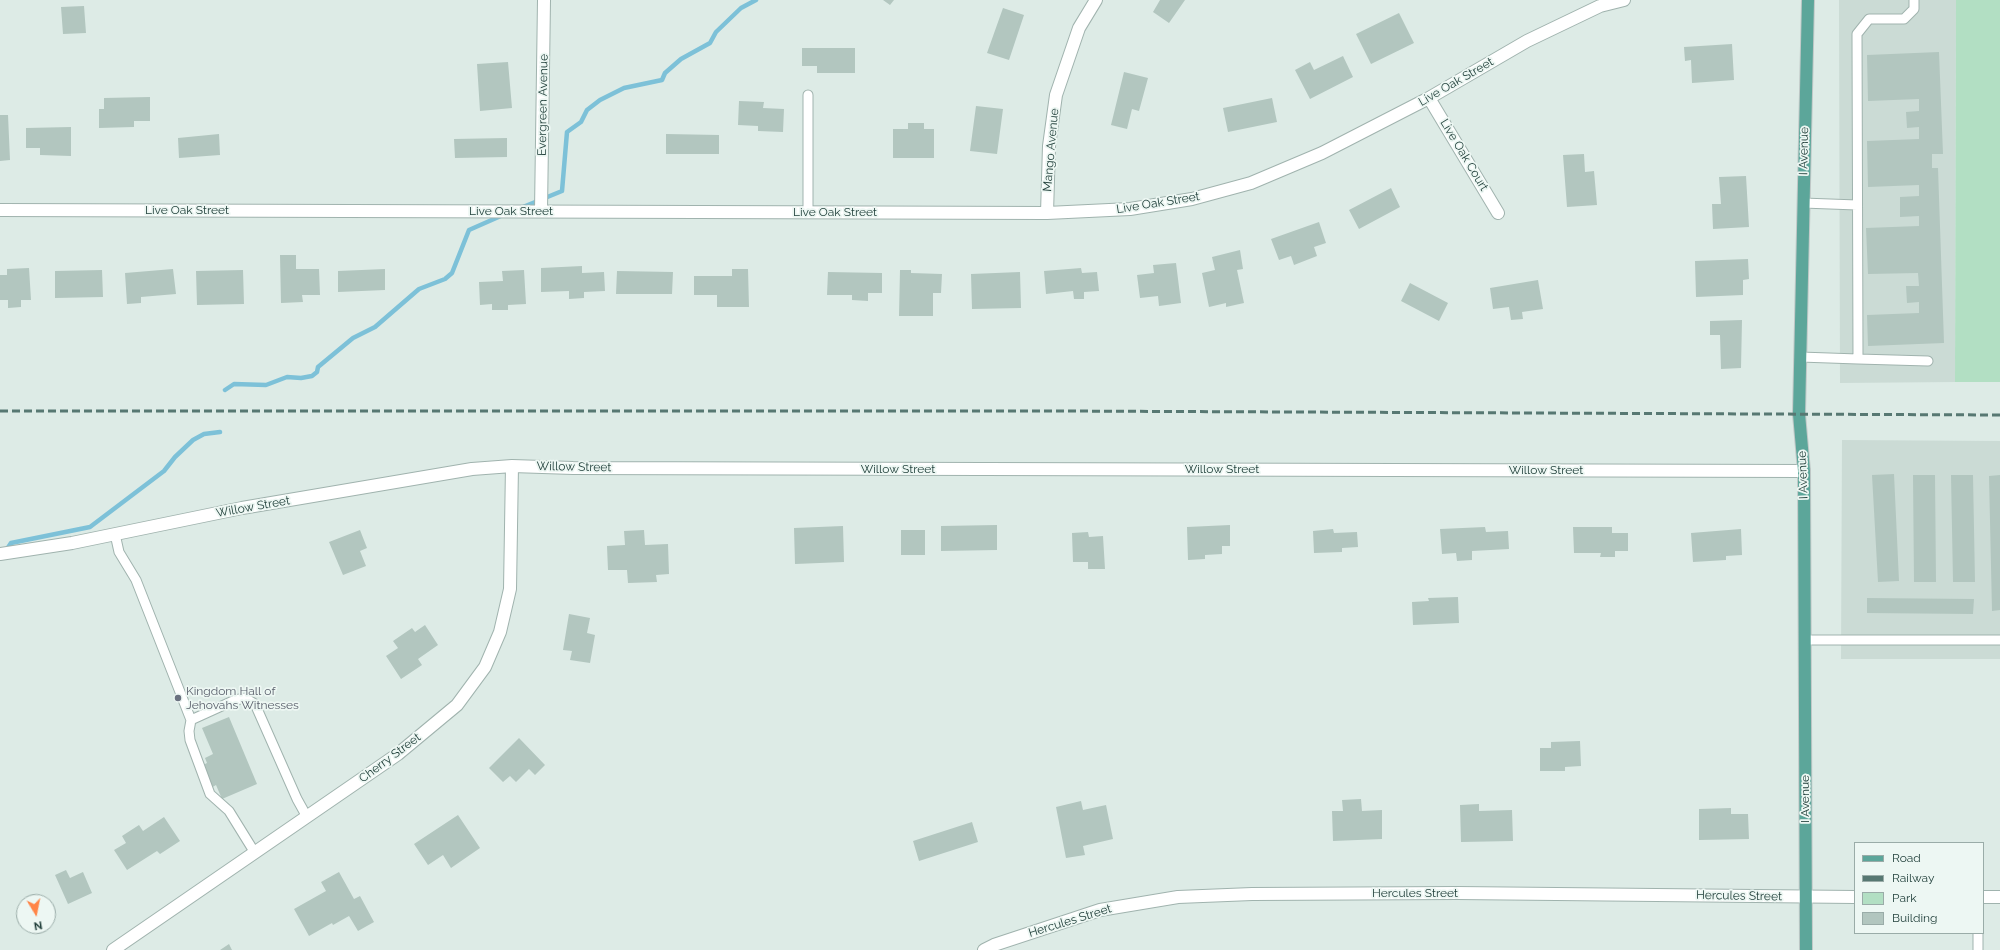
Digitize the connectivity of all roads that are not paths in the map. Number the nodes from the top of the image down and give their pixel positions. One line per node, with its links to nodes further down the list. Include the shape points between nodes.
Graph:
1 (544, 0): 11 (street, Evergreen Avenue)
2 (1096, 0): 13 (street, Mango Avenue, via 1079,28 1056,95 1049,146)
3 (1624, 0): 7 (street, Live Oak Street, via 1600,6 1527,41)
4 (1808, 0): 8 (main road, I Avenue)
5 (1914, 0): 9 (lane, via 1914,9 1904,19 1869,19 1857,34)
6 (808, 95): 12 (lane)
7 (1429, 98): 13 (street, Live Oak Street, via 1322,153 1251,183 1192,199 1130,209); 14 (street, Live Oak Court)
8 (1803, 203): 9 (lane); 15 (main road, I Avenue)
9 (1857, 205): 16 (lane)
10 (0, 210): 11 (street, Live Oak Street)
11 (541, 210): 12 (street, Live Oak Street)
12 (808, 212): 13 (street, Live Oak Street)
13 (1047, 213)
14 (1498, 213)
15 (1800, 357): 16 (lane); 19 (main road, I Avenue, via 1799,414)
16 (1858, 358): 17 (lane)
17 (1928, 361)
18 (512, 466): 19 (street, Willow Street); 20 (street, Willow Street, via 472,469 242,508); 25 (street, Cherry Street, via 510,589 500,632 485,667 457,705 398,754)
19 (1804, 471): 22 (main road, I Avenue)
20 (115, 534): 21 (street, Willow Street); 24 (lane, via 119,552 136,580)
21 (0, 554)
22 (1805, 640): 23 (lane); 27 (main road, I Avenue)
23 (2000, 640)
24 (191, 720): 25 (lane, via 235,700 245,698 255,704); 26 (lane, via 190,740 210,794 229,811)
25 (307, 817): 26 (street, Cherry Street)
26 (255, 853): 32 (street, Cherry Street)
27 (1806, 897): 28 (street, Hercules Street); 33 (street, Hercules Street, via 1457,893 1178,897 1100,910); 34 (main road, I Avenue)
28 (1854, 897)
29 (1984, 897): 30 (street)
30 (2000, 897)
31 (1978, 934): 35 (lane)
32 (113, 950)
33 (984, 950)
34 (1806, 950)
35 (1978, 950)

